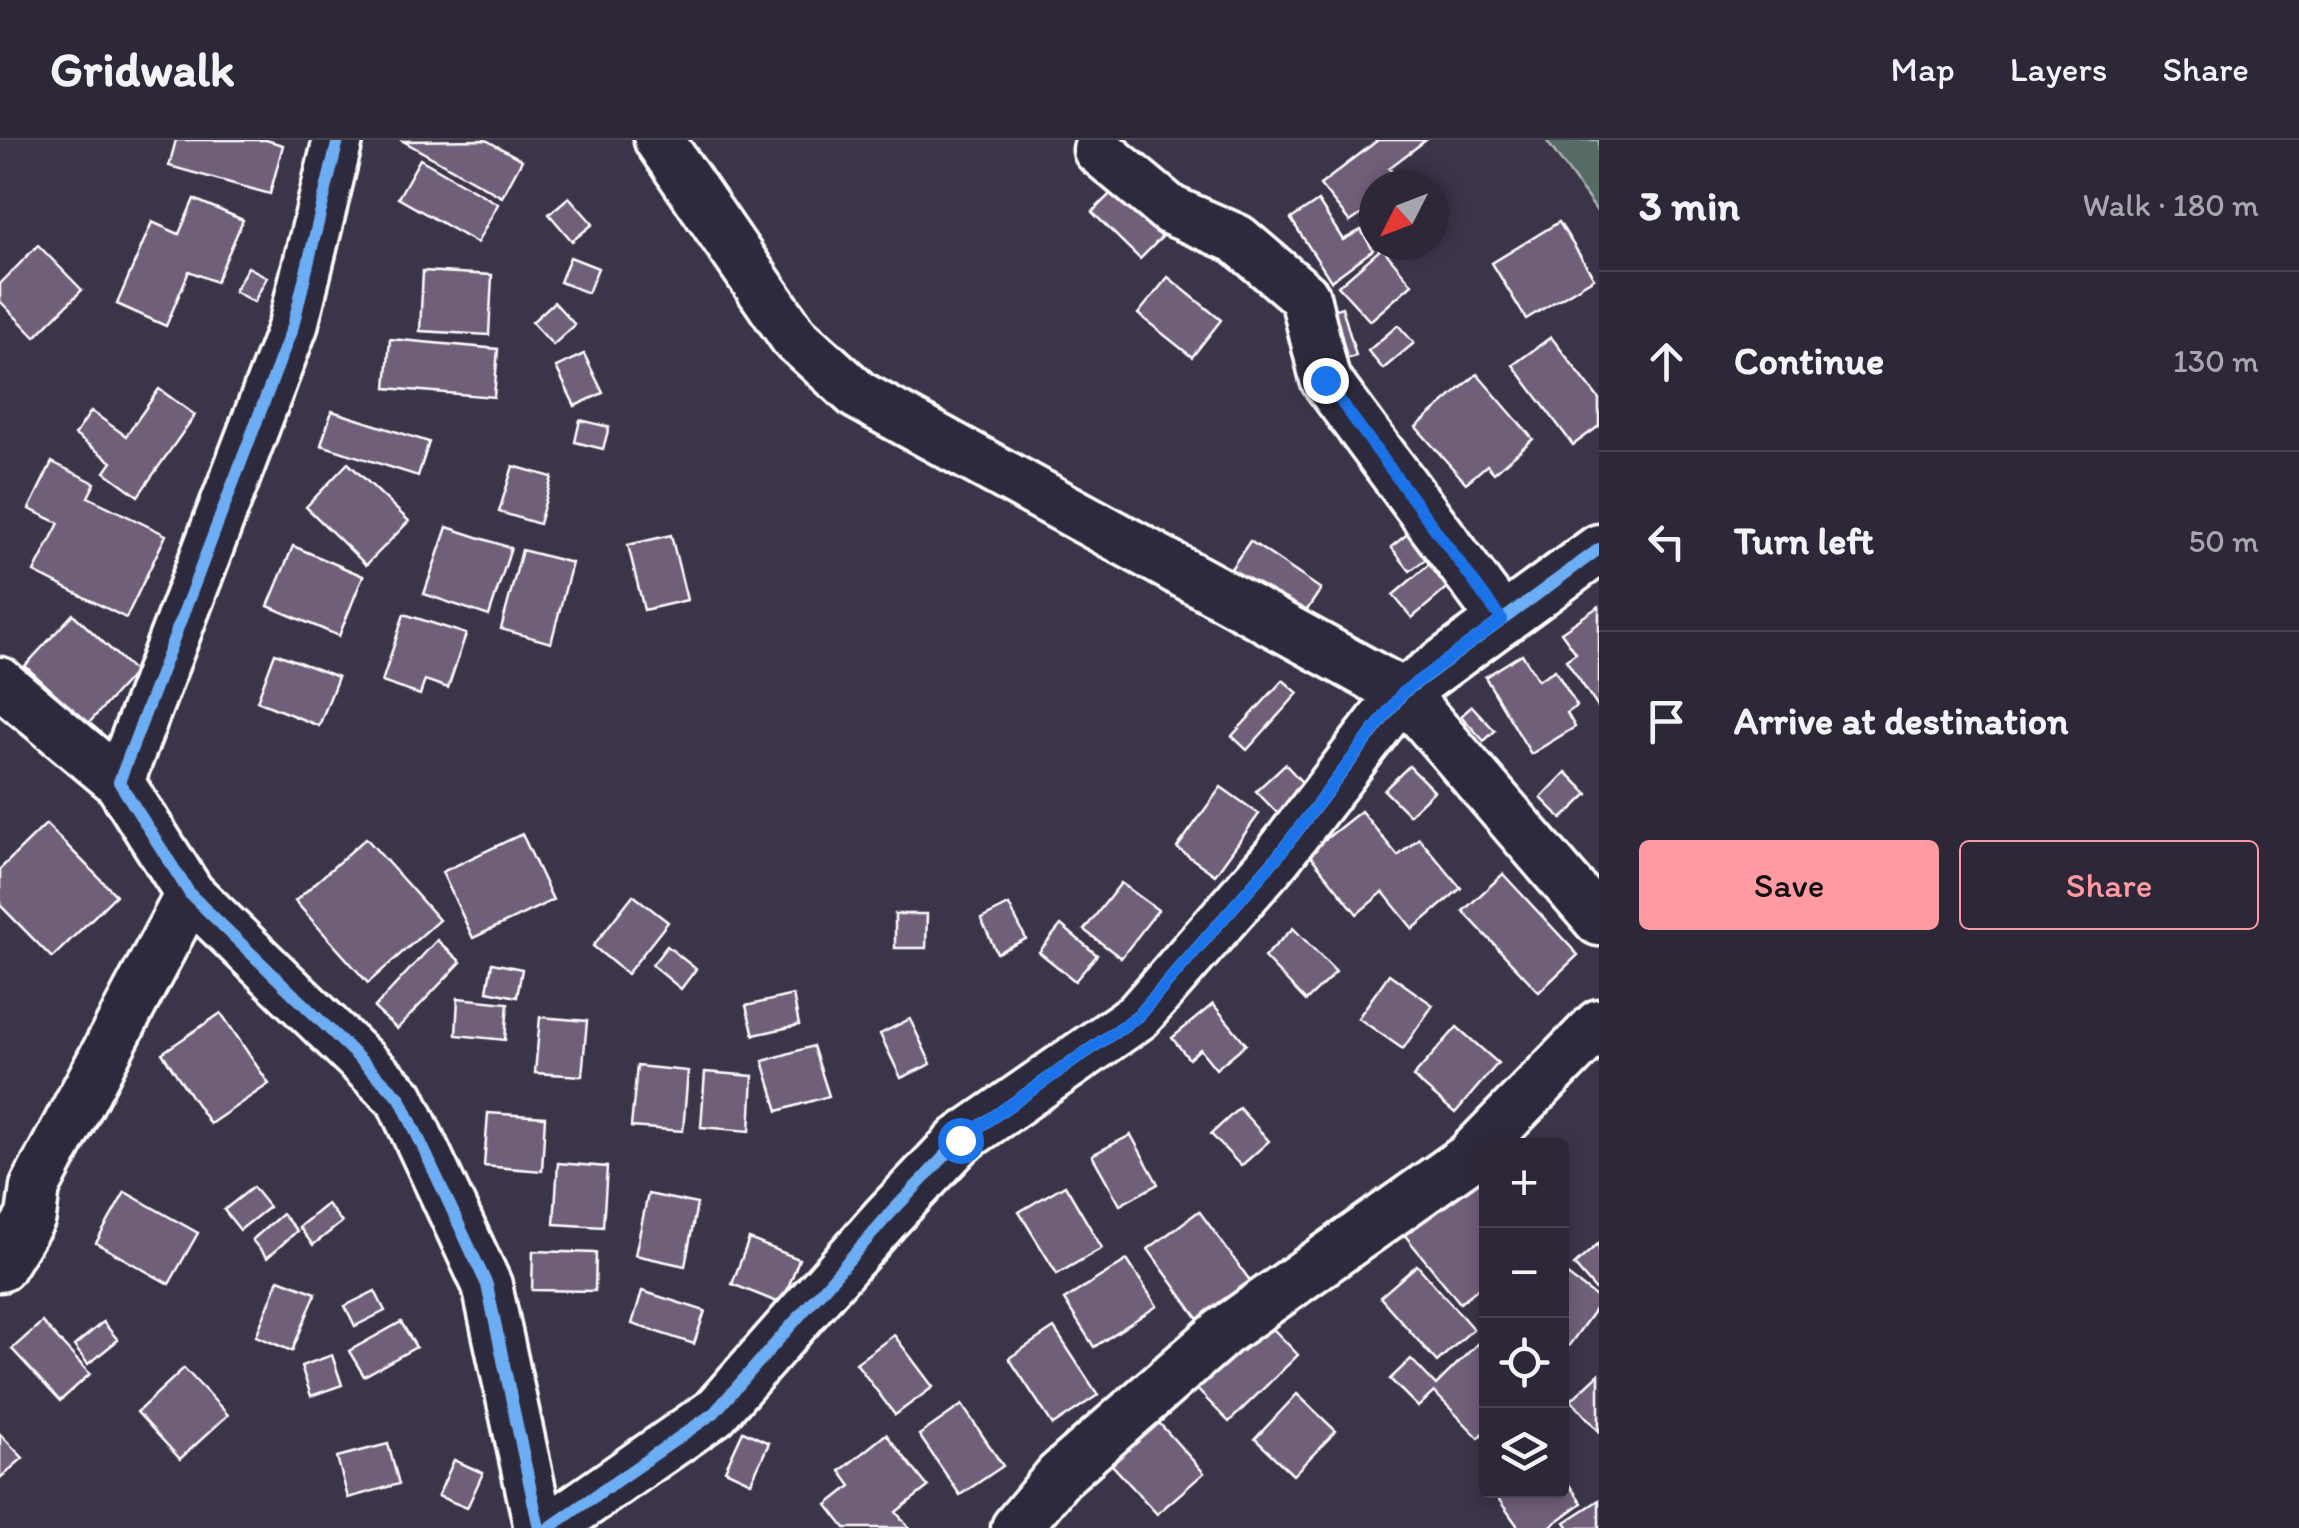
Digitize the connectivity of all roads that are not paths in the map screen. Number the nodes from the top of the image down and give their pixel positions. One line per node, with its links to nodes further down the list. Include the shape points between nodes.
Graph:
1 (338, 140): 8 (street, via 293,326)
2 (659, 140): 7 (street, via 794,337 858,396)
3 (1098, 150): 5 (street, via 1170,210 1237,239 1305,297 1325,380)
4 (1599, 549): 5 (street)
5 (1502, 620): 7 (street)
6 (0, 682): 8 (street)
7 (1403, 692): 10 (street); 14 (street, via 1278,856 1138,1016 960,1140 714,1414)
8 (119, 782): 9 (street)
9 (190, 894): 12 (street, via 35,1187 31,1217); 13 (street, via 400,1098 486,1285)
10 (1599, 921)
11 (1599, 1024): 15 (street, via 1468,1158 1223,1332 1060,1476)
12 (0, 1267)
13 (540, 1528)
14 (550, 1528)
15 (1016, 1528)

